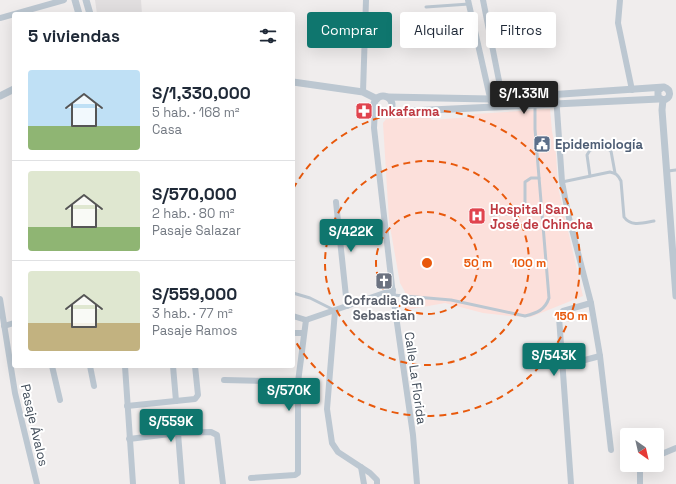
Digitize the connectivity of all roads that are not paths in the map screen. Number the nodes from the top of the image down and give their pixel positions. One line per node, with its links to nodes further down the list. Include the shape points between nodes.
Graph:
1 (64, 0): 9 (street)
2 (75, 0): 10 (street)
3 (86, 0): 11 (street)
4 (366, 0): 19 (street)
5 (483, 0): 23 (street)
6 (620, 0): 17 (street, via 618,22)
7 (469, 2): 8 (lane); 26 (street)
8 (426, 7)
9 (21, 12)
10 (78, 12)
11 (89, 12)
12 (12, 15): 13 (street)
13 (0, 18)
14 (295, 82): 19 (street)
15 (661, 88): 17 (street); 18 (street); 27 (street, via 657,93)
16 (12, 90): 21 (street)
17 (632, 90): 20 (street)
18 (673, 91): 27 (street, via 669,98)
19 (363, 92): 24 (street)
20 (556, 94): 23 (street); 28 (street)
21 (0, 96)
22 (388, 98): 24 (street, via 384,96); 25 (street); 34 (street, via 392,104)
23 (503, 98): 26 (street); 30 (street)
24 (376, 99): 32 (street)
25 (432, 99): 26 (street); 33 (street)
26 (490, 99): 31 (street)
27 (661, 100): 28 (street); 36 (street)
28 (556, 104): 29 (street); 40 (street)
29 (535, 105): 30 (street); 39 (lane)
30 (504, 107): 31 (street)
31 (491, 108): 33 (street)
32 (375, 109): 34 (street, via 382,114); 46 (street, Calle La Florida, via 374,128)
33 (433, 110): 34 (street)
34 (389, 112)
35 (676, 170): 36 (lane)
36 (666, 172): 48 (street)
37 (615, 173): 38 (lane); 38 (lane, via 611,151 607,148 592,149 587,155); 45 (lane, via 621,181 626,220 633,224)
38 (590, 176): 40 (lane)
39 (539, 178): 42 (lane); 43 (lane, via 531,178 525,182)
40 (562, 182): 50 (street)
41 (336, 202): 51 (street)
42 (542, 211): 43 (lane); 46 (lane, via 549,298 542,310 526,316 451,300)
43 (525, 212): 44 (lane)
44 (491, 215)
45 (654, 221)
46 (393, 292): 51 (street); 86 (street, Calle La Florida)
47 (295, 294): 52 (lane)
48 (676, 296)
49 (0, 299): 56 (street, Pasaje Ávalos)
50 (591, 303): 59 (street); 60 (street, via 563,311 559,317)
51 (347, 306): 52 (street)
52 (335, 311): 54 (street); 77 (street, via 327,409 332,443 338,452)
53 (295, 317): 54 (street)
54 (306, 320): 58 (street)
55 (12, 324): 56 (street)
56 (4, 326): 80 (street, Pasaje Ávalos, via 15,393)
57 (295, 333): 58 (street)
58 (304, 333): 67 (street)
59 (600, 356): 60 (street); 75 (street)
60 (562, 366): 87 (street)
61 (52, 368): 69 (street)
62 (90, 368): 68 (street)
63 (125, 368): 71 (street)
64 (173, 368): 70 (street)
65 (195, 368): 70 (street, via 198,397)
66 (224, 380): 67 (street)
67 (298, 382): 79 (street, via 298,473)
68 (94, 386)
69 (60, 400)
70 (176, 401): 71 (street)
71 (127, 406): 73 (street)
72 (178, 433): 73 (street); 82 (street); 83 (street, via 211,432 217,435)
73 (129, 439): 81 (street)
74 (676, 448): 76 (street)
75 (611, 450)
76 (664, 453)
77 (361, 467): 84 (street); 85 (street, via 377,480)
78 (640, 472): 88 (street)
79 (251, 478)
80 (37, 484)
81 (133, 484)
82 (182, 484)
83 (223, 484)
84 (364, 484)
85 (377, 484)
86 (417, 484)
87 (571, 484)
88 (640, 484)

